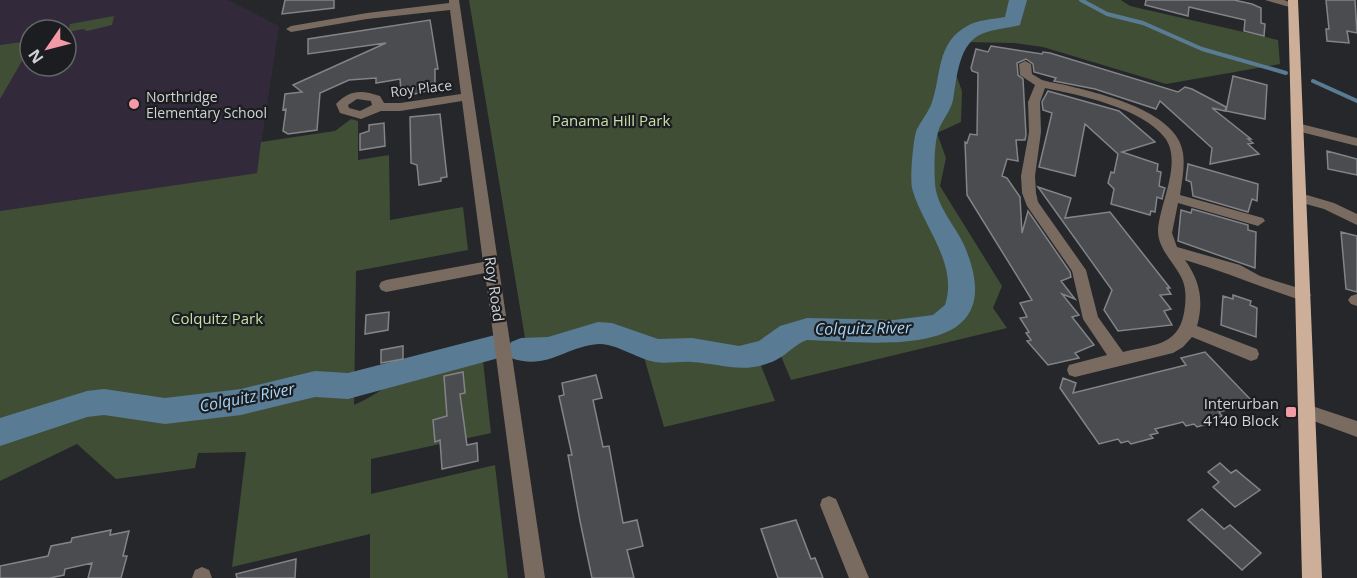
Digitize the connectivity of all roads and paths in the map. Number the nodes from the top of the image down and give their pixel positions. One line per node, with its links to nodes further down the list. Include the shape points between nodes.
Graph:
1 (1269, 0): 2 (street)
2 (1293, 2): 9 (main road)
3 (454, 3): 4 (street); 7 (street, Roy Road)
4 (291, 29)
5 (1025, 64): 6 (street, via 1026,75)
6 (1040, 86): 11 (street, via 1070,90 1131,110 1160,125 1170,134 1178,151); 23 (street, via 1034,101 1035,132 1028,162 1028,193 1079,270 1091,320)
7 (466, 97): 8 (street, Roy Place, via 400,107); 17 (street, Roy Road)
8 (378, 106)
9 (1297, 127): 10 (street); 12 (main road)
10 (1357, 142)
11 (1172, 197): 14 (street); 15 (street, via 1164,233)
12 (1300, 198): 13 (street); 20 (main road)
13 (1357, 220)
14 (1258, 221)
15 (1171, 250): 16 (street); 18 (street, via 1235,269)
16 (1183, 264): 18 (street, via 1234,279); 21 (street, via 1195,295)
17 (492, 266): 19 (street); 28 (street, Roy Road)
18 (1255, 280): 20 (street)
19 (386, 286)
20 (1303, 295): 25 (main road)
21 (1189, 329): 22 (street); 23 (street, via 1173,346)
22 (1251, 354)
23 (1119, 358): 24 (street)
24 (1075, 370)
25 (1306, 411): 26 (street); 30 (main road)
26 (1357, 429)
27 (829, 505): 29 (street)
28 (536, 578)
29 (860, 578)
30 (1312, 578)

